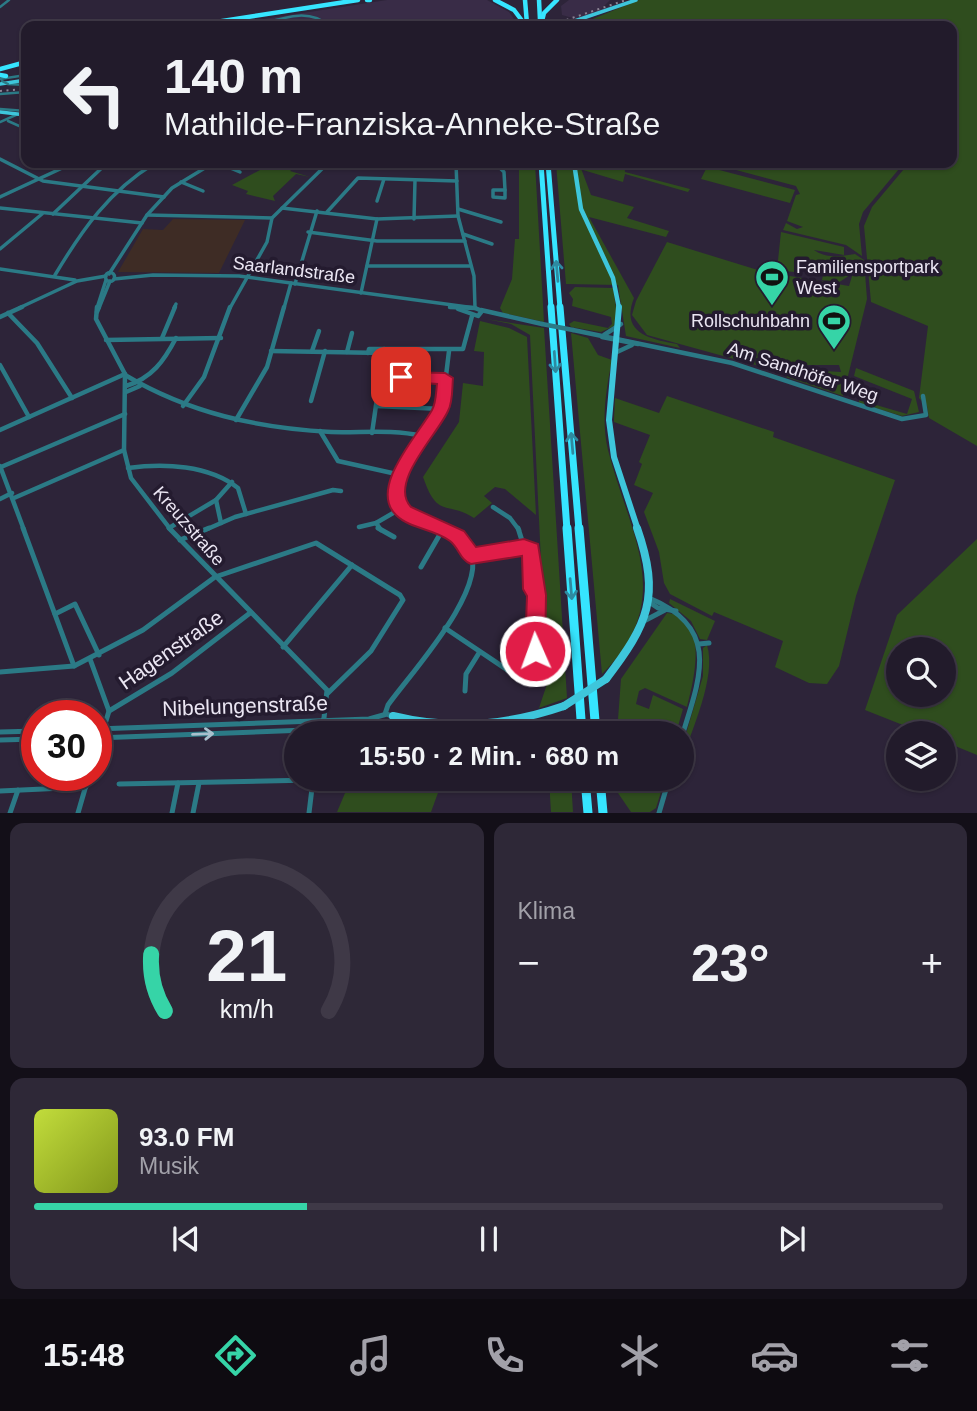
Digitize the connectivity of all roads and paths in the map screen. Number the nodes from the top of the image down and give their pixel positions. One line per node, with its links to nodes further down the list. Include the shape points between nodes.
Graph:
1 (9, 0): 8 (street)
2 (358, 0): 9 (highway)
3 (368, 0): 10 (highway)
4 (495, 0): 15 (highway)
5 (532, 0): 16 (highway); 17 (highway)
6 (557, 0): 18 (highway)
7 (636, 0): 19 (main road)
8 (0, 7)
9 (222, 21)
10 (233, 21)
11 (278, 21): 14 (street, via 306,15)
12 (289, 21): 13 (street, via 312,17)
13 (319, 21)
14 (324, 21)
15 (528, 21)
16 (534, 21)
17 (534, 21)
18 (538, 21)
19 (588, 21)
20 (21, 61): 21 (highway)
21 (0, 66)
22 (21, 78): 24 (street)
23 (21, 79): 25 (main road)
24 (1, 80): 25 (main road)
25 (10, 84): 26 (street)
26 (21, 85)
27 (21, 92): 28 (street)
28 (0, 94)
29 (1, 109): 30 (street); 31 (main road)
30 (21, 112)
31 (18, 113): 32 (street)
32 (8, 120): 33 (street); 34 (street)
33 (0, 122)
34 (21, 126)
35 (0, 159): 49 (street)
36 (64, 168): 49 (street)
37 (101, 168): 53 (street)
38 (145, 168): 54 (street)
39 (203, 168): 51 (street)
40 (228, 168): 47 (street)
41 (323, 168): 61 (street)
42 (456, 168): 52 (street)
43 (500, 168): 55 (street)
44 (541, 168): 186 (highway, one-way to 186)
45 (548, 168): 187 (highway, one-way to 45)
46 (575, 168): 99 (main road, via 579,201 610,268)
47 (240, 172)
48 (384, 179): 50 (street); 59 (street); 64 (street, via 354,180)
49 (41, 180): 53 (street); 57 (street)
50 (415, 180): 52 (street); 72 (street)
51 (180, 181): 56 (street); 58 (street)
52 (457, 181): 62 (street)
53 (82, 185): 54 (street); 66 (street)
54 (115, 190): 58 (street); 70 (street)
55 (505, 190)
56 (203, 191)
57 (0, 197)
58 (164, 197): 67 (street)
59 (377, 201)
60 (0, 208): 65 (street)
61 (282, 208): 63 (street); 69 (street)
62 (457, 209): 68 (street); 73 (street)
63 (317, 211): 64 (street); 75 (street)
64 (327, 212): 71 (street)
65 (42, 214): 66 (street); 80 (street)
66 (52, 215): 70 (street)
67 (147, 215): 69 (street); 74 (street)
68 (458, 216): 72 (street); 76 (street)
69 (272, 218): 86 (street, via 273,225)
70 (88, 219): 74 (street); 84 (street)
71 (377, 219): 72 (street); 77 (street)
72 (414, 219)
73 (501, 222)
74 (142, 223): 85 (street, Kreuzstraße)
75 (309, 232): 77 (street); 88 (street, via 302,268)
76 (463, 234): 78 (street); 79 (street)
77 (373, 240): 78 (street); 81 (street)
78 (465, 241): 82 (street)
79 (492, 244)
80 (0, 250)
81 (367, 266): 82 (street); 89 (street)
82 (471, 266): 92 (street)
83 (0, 269): 84 (street)
84 (55, 275): 87 (street)
85 (110, 277): 86 (street, Saarlandstraße, via 206,274); 87 (street, Saarlandstraße); 108 (street, Kreuzstraße, via 97,301)
86 (245, 278): 88 (street, Saarlandstraße); 106 (street)
87 (77, 281): 94 (street)
88 (293, 284): 89 (street, Saarlandstraße); 111 (street)
89 (360, 293): 91 (street, Saarlandstraße)
90 (176, 304): 104 (street)
91 (452, 307): 92 (street, Saarlandstraße); 95 (street, Saarlandstraße)
92 (474, 308): 93 (street, Saarlandstraße); 95 (street)
93 (481, 310): 96 (street); 98 (street)
94 (8, 313): 97 (street); 125 (street, via 37,343)
95 (470, 315): 96 (street); 114 (street, via 466,345)
96 (479, 316): 98 (street)
97 (0, 317)
98 (503, 317): 102 (street, Am Sandhöfer Weg, bridge)
99 (621, 324): 103 (street); 107 (main road)
100 (319, 331): 112 (street)
101 (352, 333): 115 (street)
102 (591, 334): 103 (street, Am Sandhöfer Weg); 107 (street, Am Sandhöfer Weg)
103 (604, 335): 107 (street, Am Sandhöfer Weg)
104 (162, 338): 105 (street); 108 (street)
105 (176, 338): 106 (street); 122 (street, via 163,364)
106 (221, 338): 127 (street, via 209,372)
107 (620, 339): 109 (street, Am Sandhöfer Weg); 110 (street, Am Sandhöfer Weg); 116 (main road)
108 (106, 340): 119 (street, Kreuzstraße)
109 (636, 344): 110 (street, Am Sandhöfer Weg); 116 (street)
110 (650, 345): 124 (street, Am Sandhöfer Weg, via 732,363 902,419 926,415)
111 (271, 351): 112 (street); 132 (street, via 261,379)
112 (312, 351): 113 (street)
113 (325, 351): 115 (street); 126 (street)
114 (449, 351): 115 (street); 121 (street)
115 (346, 352)
116 (616, 357): 161 (main road, via 609,398 610,438 647,551)
117 (382, 364): 120 (street)
118 (0, 365): 131 (street)
119 (125, 374): 122 (street); 123 (street, Kreuzstraße); 125 (street)
120 (381, 377): 121 (street); 128 (street)
121 (445, 378): 129 (street)
122 (139, 385): 123 (street); 127 (street)
123 (126, 389): 130 (street, Kreuzstraße)
124 (923, 396)
125 (72, 398): 131 (street)
126 (311, 401)
127 (183, 406): 132 (street)
128 (376, 406): 129 (street); 135 (street)
129 (442, 409): 136 (street)
130 (125, 414): 137 (street, Kreuzstraße); 138 (street)
131 (29, 417): 133 (street)
132 (236, 420): 134 (street)
133 (0, 430)
134 (320, 431): 135 (street); 140 (street, via 338,461)
135 (372, 433): 136 (street)
136 (422, 436): 140 (street)
137 (124, 450): 139 (street, Kreuzstraße); 143 (street)
138 (0, 466): 143 (street)
139 (127, 468): 141 (street, via 189,469); 152 (street, Kreuzstraße)
140 (401, 475): 147 (street, via 395,492)
141 (232, 482): 145 (street); 148 (street, via 243,496)
142 (341, 491): 148 (street)
143 (13, 496): 144 (street); 165 (street)
144 (0, 499)
145 (216, 500): 149 (street); 152 (street)
146 (493, 507): 156 (street, via 514,521)
147 (400, 509): 150 (street); 153 (street)
148 (246, 514): 149 (street)
149 (221, 523): 155 (street)
150 (376, 523): 151 (street); 154 (street)
151 (359, 527)
152 (169, 528): 155 (street, Kreuzstraße)
153 (443, 528): 157 (street, via 458,536); 159 (street)
154 (394, 537)
155 (180, 540): 160 (street, Kreuzstraße)
156 (524, 545): 157 (street); 171 (street, via 531,550 537,604 533,677 520,679)
157 (471, 556): 167 (street, via 474,574 469,593)
158 (352, 565): 160 (street, via 313,544); 170 (street); 177 (street, via 403,600 368,653)
159 (421, 566)
160 (215, 578): 164 (street, Kreuzstraße); 172 (street, via 142,631)
161 (648, 600): 162 (street); 163 (street); 166 (main road)
162 (666, 610): 163 (street); 166 (street)
163 (678, 612): 169 (street)
164 (250, 613): 170 (street, Kreuzstraße); 179 (street, Hagenstraße, via 172,673)
165 (55, 614): 172 (street, via 75,604); 174 (street)
166 (644, 621): 185 (main road, bridge, via 626,658 606,679 564,706 521,718)
167 (445, 628): 171 (street); 180 (street, via 388,705)
168 (709, 643): 169 (street)
169 (699, 644): 188 (street, via 698,681)
170 (283, 647): 177 (street, Kreuzstraße)
171 (479, 653): 176 (street, via 466,674)
172 (99, 654): 173 (street)
173 (90, 659): 174 (street); 178 (street)
174 (74, 666): 175 (street)
175 (0, 673)
176 (466, 691)
177 (328, 693): 181 (street)
178 (106, 700)
179 (112, 710)
180 (386, 715): 181 (street, Nibelungenstraße); 182 (street); 183 (street); 184 (main road)
181 (324, 720): 189 (street, Nibelungenstraße)
182 (379, 721)
183 (393, 721)
184 (415, 721)
185 (463, 721)
186 (581, 721)
187 (595, 721)
188 (686, 721)
189 (112, 729)
190 (21, 731): 191 (street)
191 (0, 732)
192 (284, 732): 193 (street, one-way to 192)
193 (112, 738)
194 (21, 739): 195 (street)
195 (0, 740)
196 (284, 780): 198 (street)
197 (178, 783): 198 (street); 199 (street); 211 (street)
198 (199, 783): 212 (street)
199 (119, 785)
200 (18, 790): 201 (street); 202 (street); 209 (street)
201 (21, 790)
202 (0, 791)
203 (85, 791): 210 (street)
204 (312, 791): 213 (street)
205 (586, 791): 214 (highway)
206 (601, 791): 215 (highway)
207 (665, 791): 208 (street)
208 (660, 809): 216 (street)
209 (10, 813)
210 (78, 813)
211 (172, 813)
212 (193, 813)
213 (309, 813)
214 (588, 813)
215 (603, 813)
216 (653, 813)

